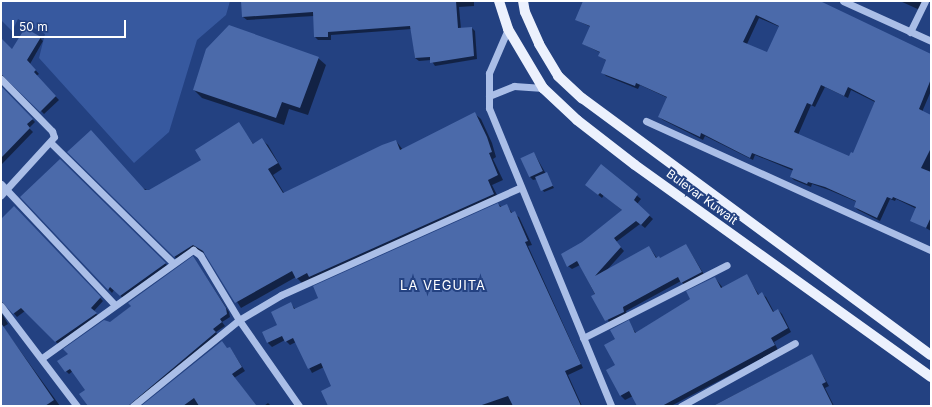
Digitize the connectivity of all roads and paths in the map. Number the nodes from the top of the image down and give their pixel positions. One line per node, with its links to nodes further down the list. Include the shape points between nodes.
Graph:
1 (499, 1): 5 (main road, Bulevar Kuwait)
2 (523, 1): 24 (main road, Bulevar Kuwait, via 524,12 558,76 582,98)
3 (843, 1): 6 (street)
4 (925, 1): 6 (street)
5 (508, 29): 9 (main road, Bulevar Kuwait); 10 (street, via 489,73)
6 (910, 32): 7 (street)
7 (931, 41)
8 (1, 79): 12 (street, via 52,131 54,137)
9 (543, 88): 10 (street, via 514,86); 26 (main road, Bulevar Kuwait, via 577,120 634,166)
10 (489, 96): 14 (street, via 489,108)
11 (646, 122): 16 (street)
12 (51, 143): 15 (street); 17 (street)
13 (1, 184): 15 (street)
14 (520, 187): 21 (street, via 281,295); 22 (street)
15 (4, 192): 19 (street)
16 (931, 250)
17 (173, 263): 19 (street); 21 (street, via 190,251 197,251)
18 (727, 265): 22 (street)
19 (115, 305): 25 (street)
20 (1, 306): 25 (street)
21 (239, 320): 28 (street); 29 (street)
22 (583, 338): 30 (street)
23 (795, 343): 31 (street)
24 (931, 354)
25 (42, 358): 27 (street)
26 (931, 377)
27 (77, 406)
28 (134, 406)
29 (299, 406)
30 (611, 406)
31 (681, 406)

